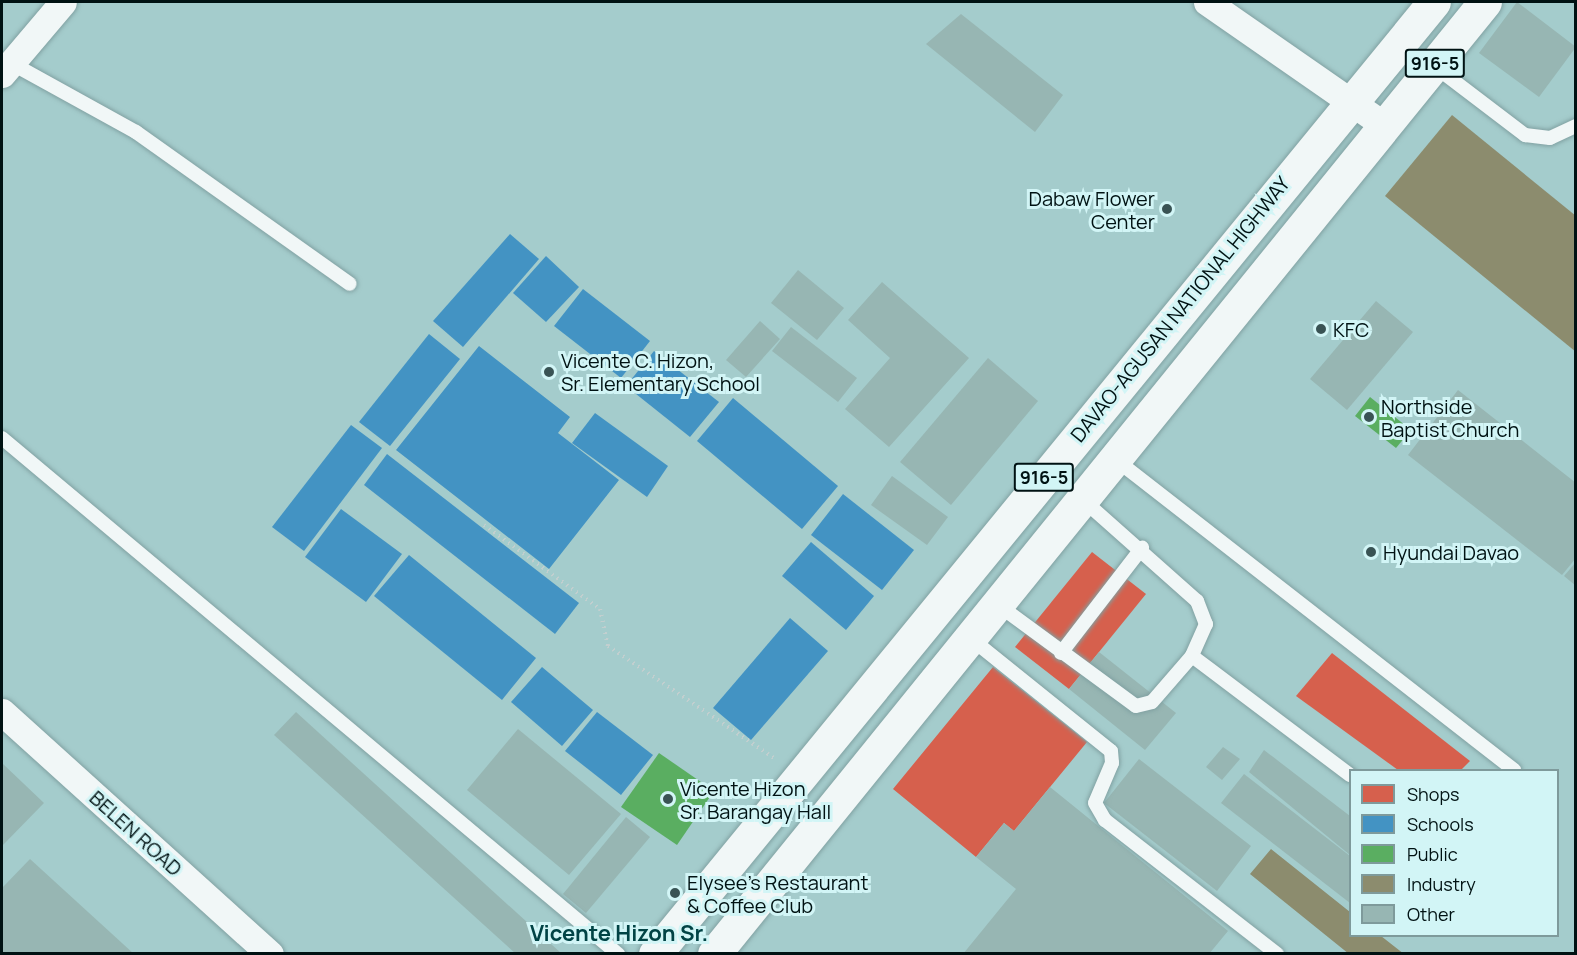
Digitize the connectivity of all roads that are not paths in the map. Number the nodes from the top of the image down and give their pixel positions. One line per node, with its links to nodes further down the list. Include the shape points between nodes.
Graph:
1 (63, 2): 6 (street)
2 (1207, 2): 7 (street)
3 (1434, 2): 7 (main road, DAVAO-AGUSAN NATIONAL HIGHWAY / 916-5)
4 (1485, 2): 5 (main road, DAVAO-AGUSAN NATIONAL HIGHWAY / 916-5)
5 (1433, 65): 8 (main road, DAVAO-AGUSAN NATIONAL HIGHWAY / 916-5); 9 (lane, via 1525,135 1550,138)
6 (6, 69): 10 (lane, via 136,132)
7 (1348, 102): 8 (street); 24 (main road, DAVAO-AGUSAN NATIONAL HIGHWAY / 916-5)
8 (1384, 125): 12 (main road, DAVAO-AGUSAN NATIONAL HIGHWAY / 916-5)
9 (1575, 126)
10 (350, 284)
11 (2, 438): 23 (lane)
12 (1115, 459): 13 (main road, DAVAO-AGUSAN NATIONAL HIGHWAY / 916-5); 20 (lane)
13 (1082, 500): 14 (lane); 15 (main road, DAVAO-AGUSAN NATIONAL HIGHWAY / 916-5)
14 (1142, 549): 17 (lane); 18 (lane, via 1197,601 1206,624)
15 (997, 604): 16 (main road, DAVAO-AGUSAN NATIONAL HIGHWAY / 916-5); 17 (lane)
16 (969, 637): 25 (main road, DAVAO-AGUSAN NATIONAL HIGHWAY / 916-5); 26 (lane, via 1111,751 1112,763 1095,803 1105,820)
17 (1060, 653): 18 (lane, via 1136,706 1152,702)
18 (1192, 656): 21 (lane)
19 (2, 712): 22 (street, BELEN ROAD)
20 (1511, 769)
21 (1349, 774)
22 (270, 954)
23 (618, 954)
24 (655, 954)
25 (714, 954)
26 (1277, 954)

